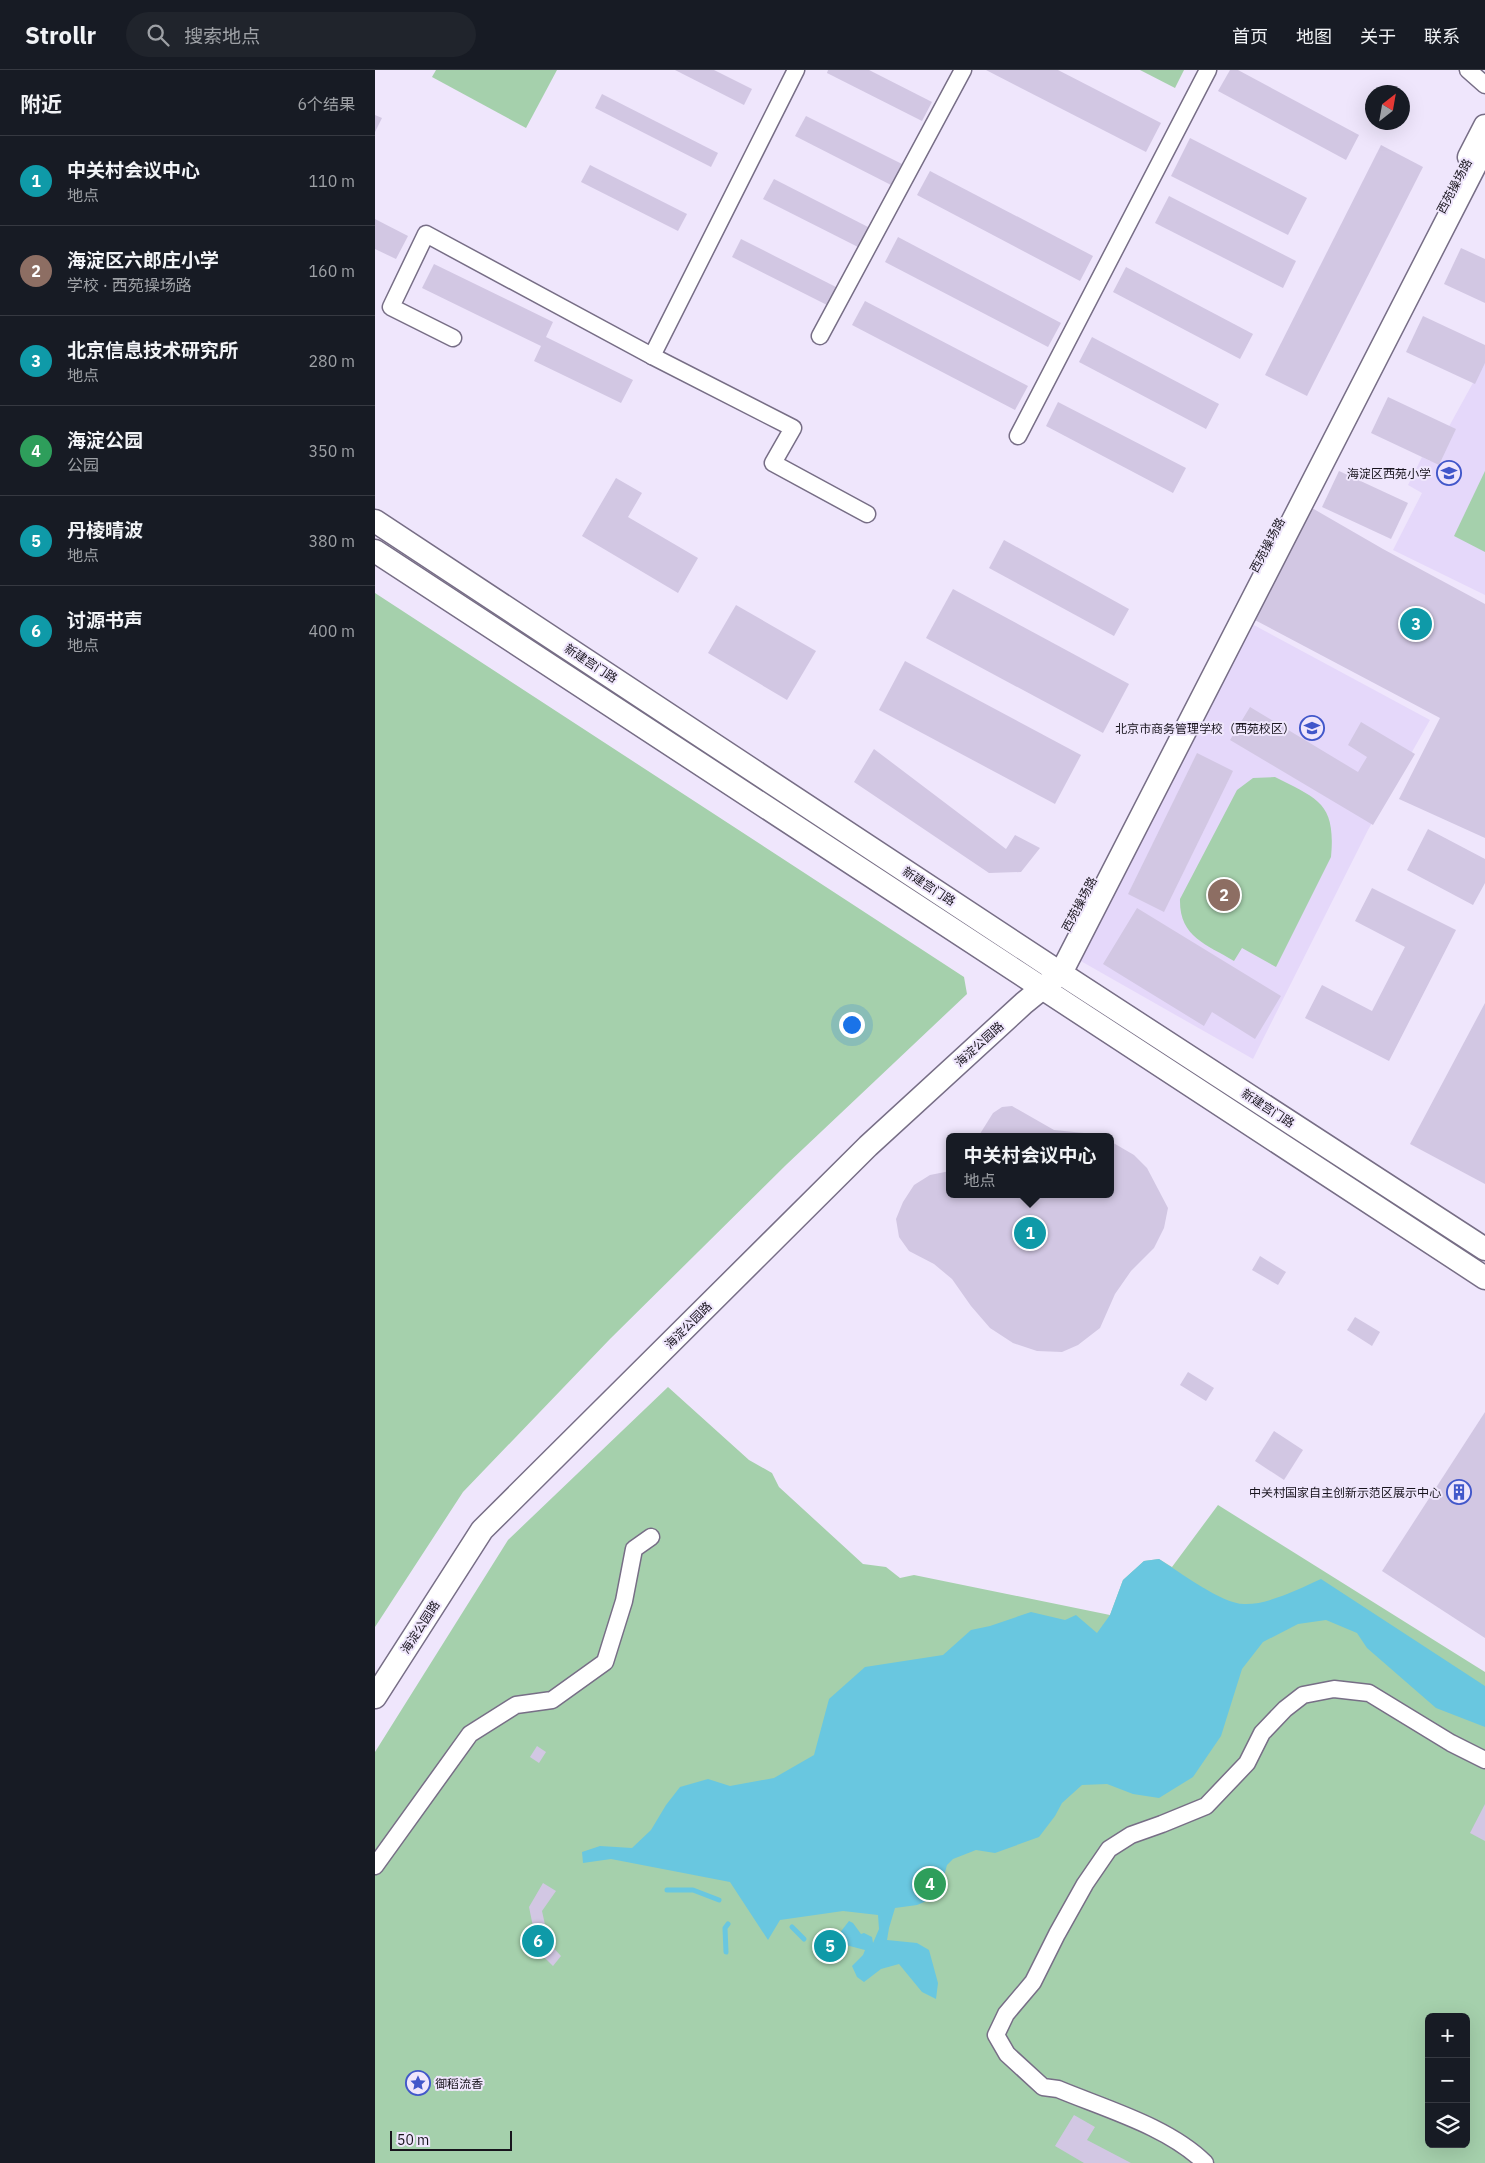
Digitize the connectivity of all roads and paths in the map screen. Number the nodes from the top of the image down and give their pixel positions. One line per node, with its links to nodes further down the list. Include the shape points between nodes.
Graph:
1 (797, 70): 10 (street)
2 (963, 70): 8 (street)
3 (1208, 70): 11 (street)
4 (1468, 70): 5 (street)
5 (1485, 85)
6 (1485, 126): 15 (street, 西苑操场路)
7 (1485, 146): 15 (street, 西苑操场路)
8 (820, 336)
9 (453, 338): 10 (street, via 391,307 426,234)
10 (652, 356): 12 (street, via 793,428 773,463)
11 (1018, 436)
12 (867, 514)
13 (375, 521): 15 (street, 新建宫门路)
14 (375, 551): 16 (street, 新建宫门路)
15 (1055, 969): 16 (street, 海淀公园路); 17 (street, 新建宫门路)
16 (1042, 990): 18 (street, 新建宫门路); 20 (street, 海淀公园路, via 868,1146 482,1530)
17 (1485, 1248)
18 (1485, 1278)
19 (651, 1536): 22 (street, via 634,1550 624,1601 605,1662 553,1700 516,1705 470,1734)
20 (375, 1696)
21 (1485, 1760): 23 (street, via 1369,1693 1334,1689 1303,1695 1262,1733 1247,1763 1206,1806 1131,1835 1109,1850 1085,1884 1033,1982 1006,2014 996,2035 1007,2054 1043,2087 1058,2090 1164,2134 1195,2152)
22 (375, 1866)
23 (1205, 2163)

